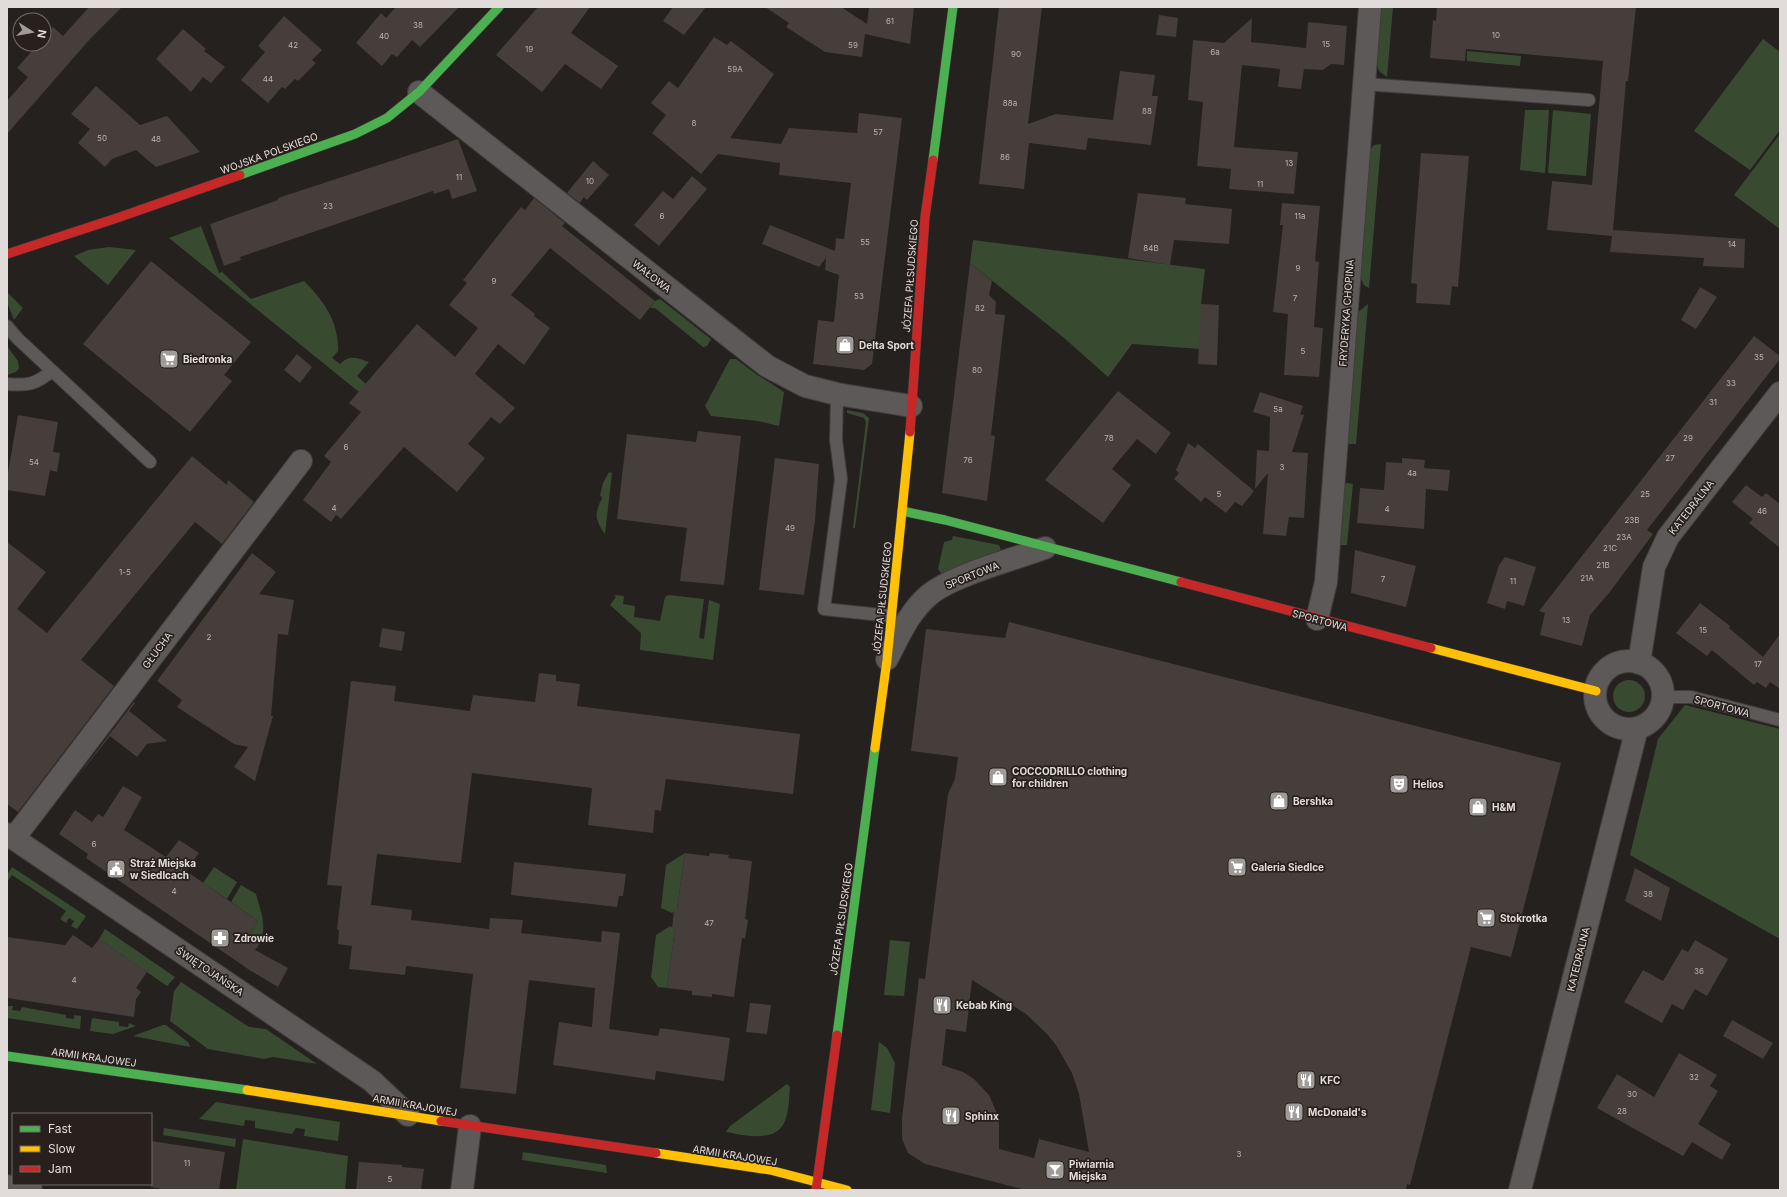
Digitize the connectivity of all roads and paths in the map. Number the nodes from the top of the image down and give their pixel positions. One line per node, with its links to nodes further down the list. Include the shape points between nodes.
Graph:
1 (499, 7): 5 (street, WOJSKA POLSKIEGO)
2 (952, 7): 13 (street, JÓZEFA PIŁSUDSKIEGO, via 925,217)
3 (1370, 7): 4 (street, FRYDERYKA CHOPINA)
4 (1364, 84): 6 (lane); 19 (street, FRYDERYKA CHOPINA, via 1326,582)
5 (419, 92): 7 (street, WOJSKA POLSKIEGO, via 387,118 356,134); 12 (street, WAŁOWA, via 767,366 805,386)
6 (1589, 100)
7 (7, 254)
8 (7, 326): 9 (lane)
9 (52, 371): 10 (lane, via 40,381); 15 (lane)
10 (7, 384)
11 (1780, 393): 21 (street, KATEDRALNA, via 1668,537 1654,567)
12 (837, 394): 13 (street, WAŁOWA); 18 (lane, via 836,440 841,479 824,609)
13 (911, 406): 16 (street, JÓZEFA PIŁSUDSKIEGO)
14 (301, 461): 26 (street, GŁUCHA)
15 (150, 462)
16 (902, 511): 17 (street, SPORTOWA, via 945,520); 18 (street, JÓZEFA PIŁSUDSKIEGO)
17 (1045, 548): 19 (street, SPORTOWA); 20 (street, SPORTOWA, via 956,580 930,595 903,626)
18 (891, 616): 20 (street, JÓZEFA PIŁSUDSKIEGO)
19 (1317, 619): 22 (street, SPORTOWA)
20 (887, 660): 31 (street, JÓZEFA PIŁSUDSKIEGO)
21 (1639, 663): 22 (street, via 1620,663 1611,667 1598,682); 23 (street, via 1656,675)
22 (1596, 691): 25 (street, via 1596,702 1607,721 1621,728)
23 (1664, 697): 24 (lane, SPORTOWA, via 1691,697); 25 (street, via 1653,720)
24 (1780, 720)
25 (1637, 728): 35 (street, KATEDRALNA)
26 (10, 836): 28 (street, ŚWIĘTOJAŃSKA, via 372,1081)
27 (7, 1056): 28 (street, ARMII KRAJOWEJ)
28 (408, 1115): 29 (street, ARMII KRAJOWEJ)
29 (470, 1126): 31 (street, ARMII KRAJOWEJ, via 770,1170); 33 (street)
30 (7, 1186): 32 (street)
31 (817, 1187): 34 (street, ARMII KRAJOWEJ)
32 (31, 1190)
33 (462, 1190)
34 (847, 1190)
35 (1520, 1190)

